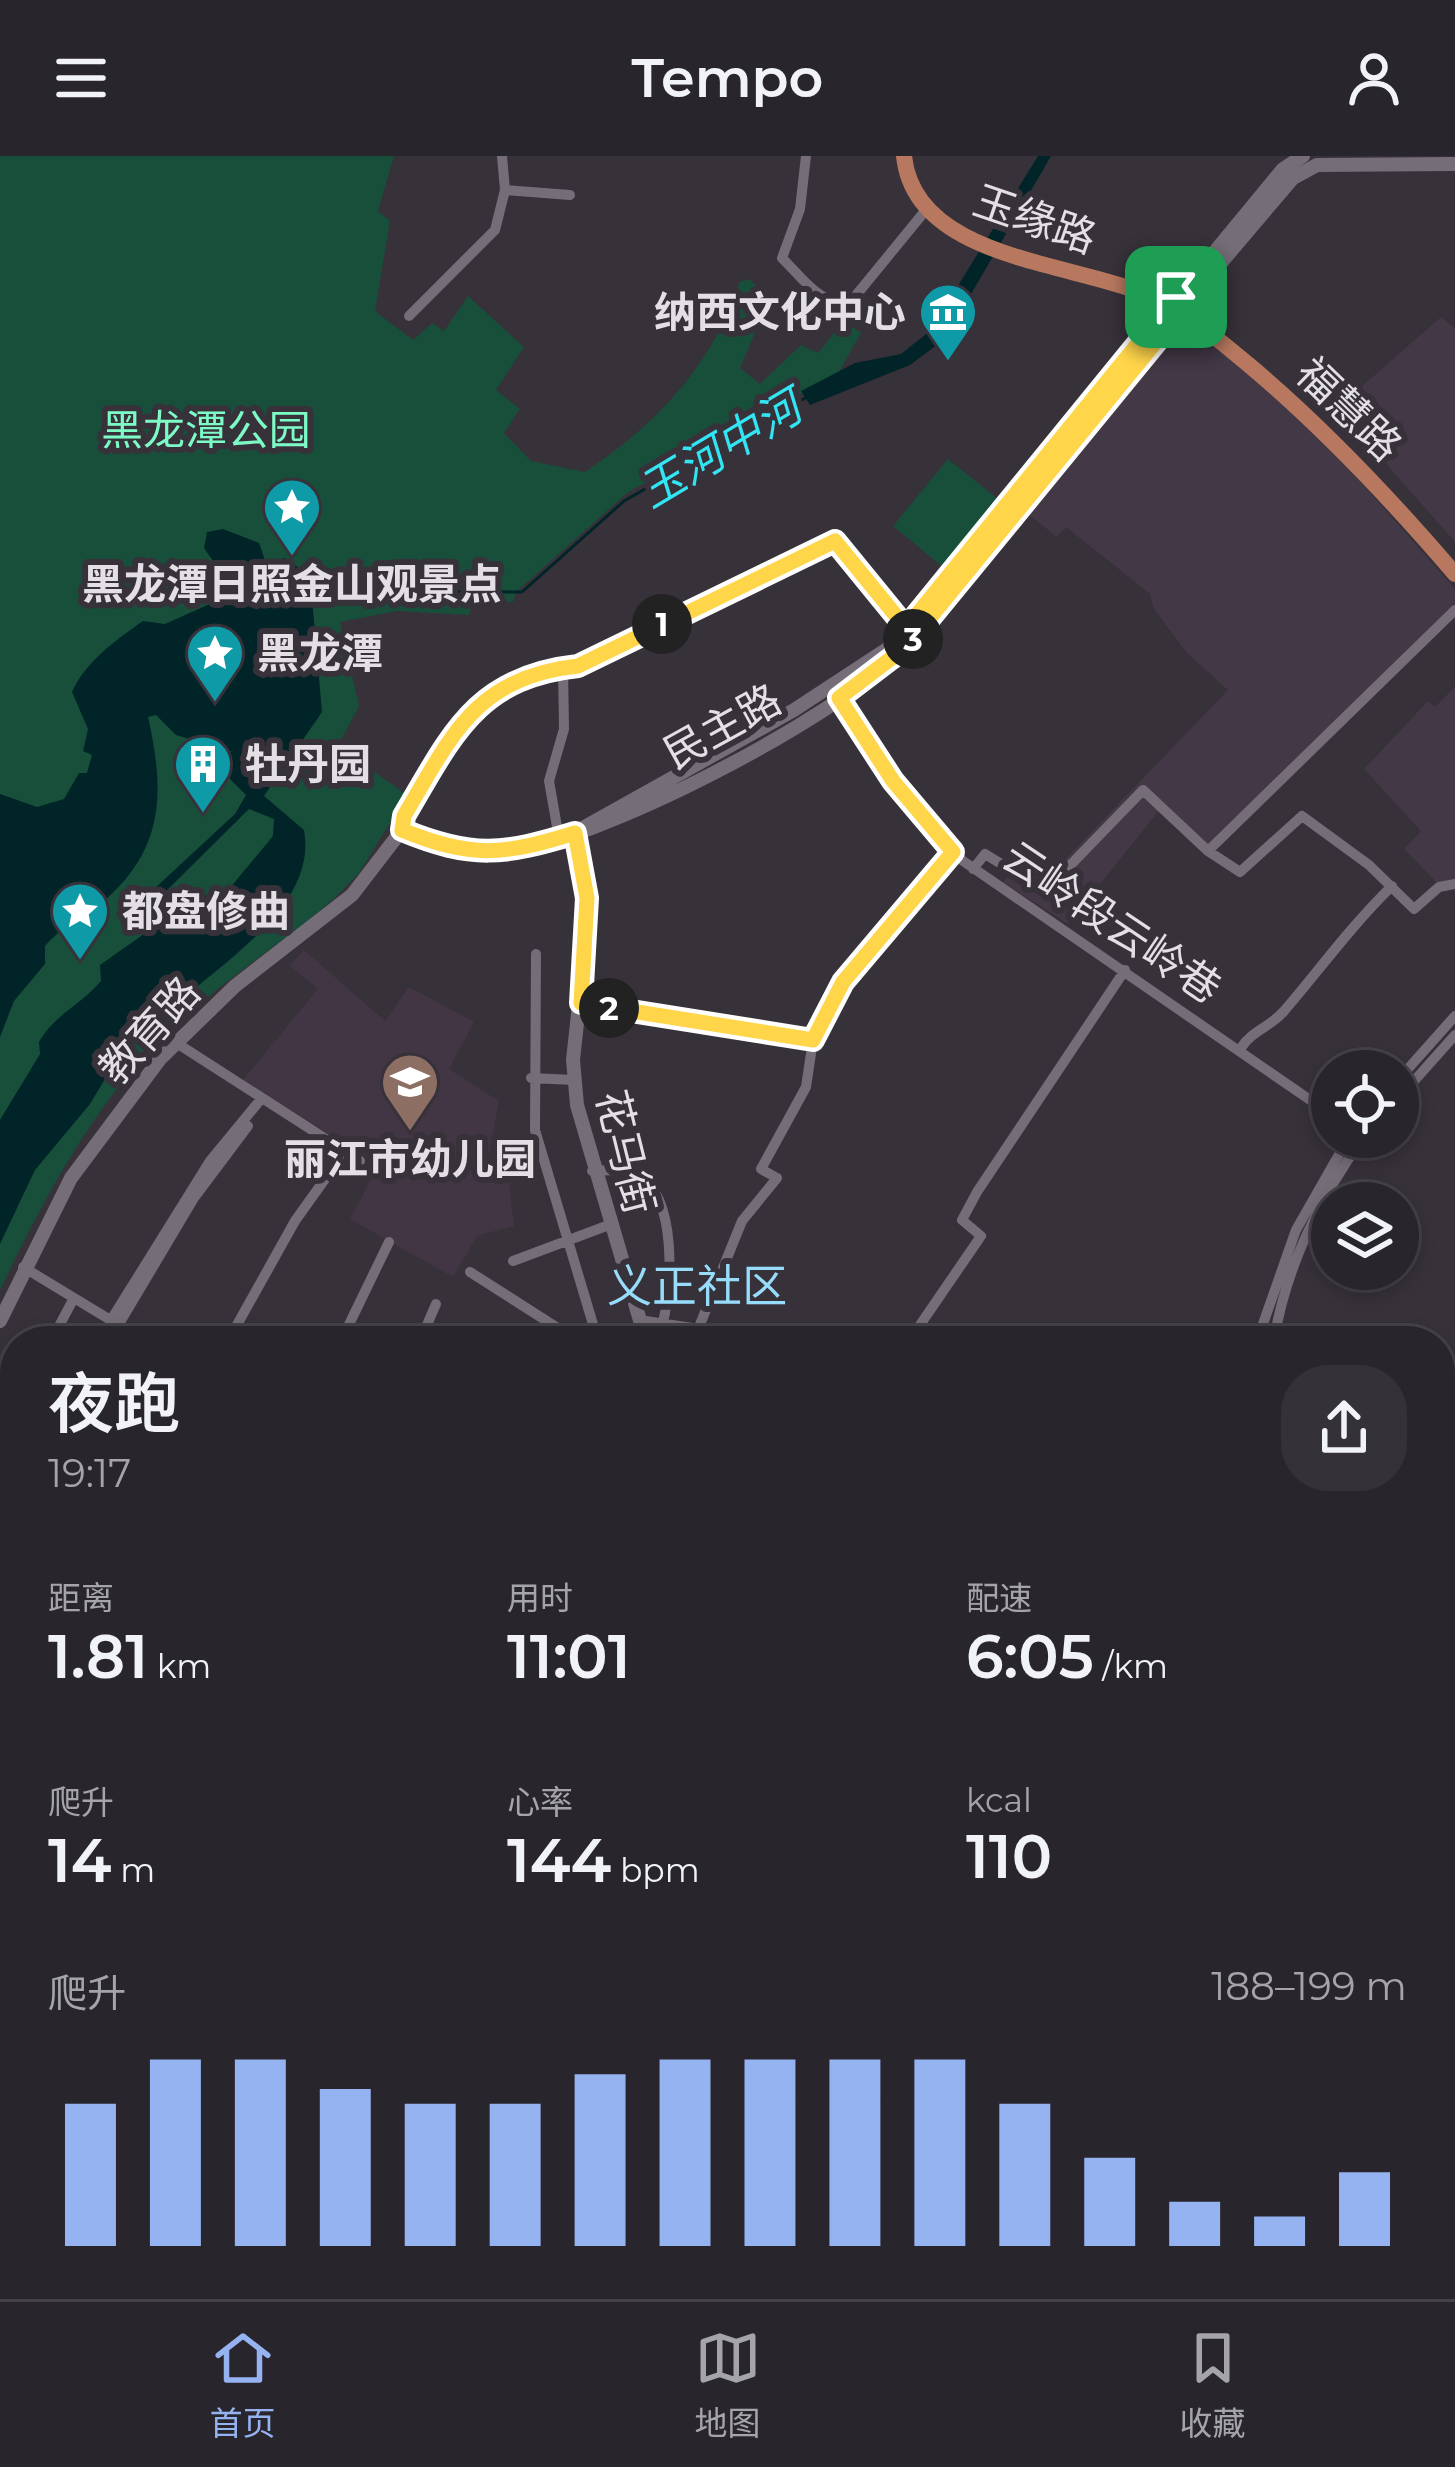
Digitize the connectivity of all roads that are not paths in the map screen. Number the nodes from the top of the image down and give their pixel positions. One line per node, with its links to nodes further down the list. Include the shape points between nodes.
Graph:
1 (502, 156): 7 (street)
2 (806, 156): 9 (street, via 800,209 782,257 826,300 853,299)
3 (904, 156): 9 (main road, 玉缘路)
4 (914, 156): 10 (main road, via 932,204)
5 (1303, 156): 11 (main road, 民主路, via 1283,169)
6 (1455, 164): 11 (main road, 民主路, via 1310,167)
7 (505, 190): 8 (street); 12 (street, via 495,230)
8 (570, 195)
9 (925, 211): 10 (main road, 玉缘路)
10 (961, 230): 11 (main road)
11 (1178, 304): 13 (main road, 福慧路, via 1350,439); 14 (main road, 福慧路, via 1334,437); 16 (main road, 民主路); 18 (main road, 民主路, via 906,647)
12 (410, 316)
13 (1455, 558)
14 (1455, 574)
15 (1455, 610): 21 (street)
16 (906, 628): 17 (street, via 835,541); 20 (main road, 民主路, via 857,673)
17 (563, 668): 19 (street, via 468,711); 20 (street, via 566,717 549,781)
18 (839, 698): 20 (main road, 民主路, via 640,809); 22 (street, 云岭段云岭巷)
19 (402, 830): 20 (main road, 民主路, via 483,853); 32 (main road, 教育路, via 352,895)
20 (567, 836): 28 (main road, 花马街, via 587,898)
21 (1208, 851): 23 (street, via 1143,790 1055,881 1031,882 985,854); 25 (street, via 1240,872 1302,816)
22 (953, 852): 23 (street, 云岭段云岭巷); 31 (street, via 843,982)
23 (973, 868): 27 (street, 云岭段云岭巷)
24 (1455, 884): 25 (street, via 1414,909)
25 (1392, 886): 33 (street, via 1281,1015)
26 (536, 954): 36 (street)
27 (1125, 970): 33 (street, 云岭段云岭巷); 67 (street, via 977,1192 962,1220 981,1236)
28 (581, 1003): 31 (street); 37 (main road, 花马街)
29 (1455, 1016): 34 (street)
30 (1455, 1035): 35 (street)
31 (813, 1040): 66 (street, via 806,1088 761,1169 777,1178 742,1221)
32 (175, 1042): 39 (street); 49 (main road, 教育路, via 88,1153)
33 (1241, 1048): 38 (street, 云岭段云岭巷)
34 (1419, 1056)
35 (1419, 1075)
36 (531, 1078): 37 (street); 47 (street, via 538,1146)
37 (574, 1081): 44 (main road, 花马街)
38 (1311, 1100)
39 (261, 1104): 40 (street); 58 (street, via 194,1198)
40 (344, 1151): 43 (street); 59 (street)
41 (1337, 1158): 68 (street, via 1303,1217)
42 (1352, 1158): 69 (street, via 1308,1235)
43 (360, 1161)
44 (592, 1171): 45 (main road, 花马街); 55 (street, via 628,1171 652,1189 672,1253)
45 (609, 1226): 47 (street); 53 (main road, 花马街)
46 (389, 1241): 60 (street)
47 (567, 1241): 48 (street); 63 (street)
48 (513, 1261)
49 (23, 1267): 51 (street); 54 (main road, 教育路)
50 (470, 1272): 62 (street)
51 (74, 1298): 56 (street); 57 (street)
52 (436, 1304): 61 (street)
53 (639, 1320): 55 (street); 64 (main road, 花马街)
54 (0, 1321)
55 (663, 1322): 65 (street)
56 (59, 1326)
57 (114, 1326)
58 (122, 1326)
59 (236, 1326)
60 (348, 1326)
61 (426, 1326)
62 (555, 1326)
63 (593, 1326)
64 (641, 1326)
65 (692, 1326)
66 (699, 1326)
67 (919, 1326)
68 (1263, 1326)
69 (1279, 1326)

